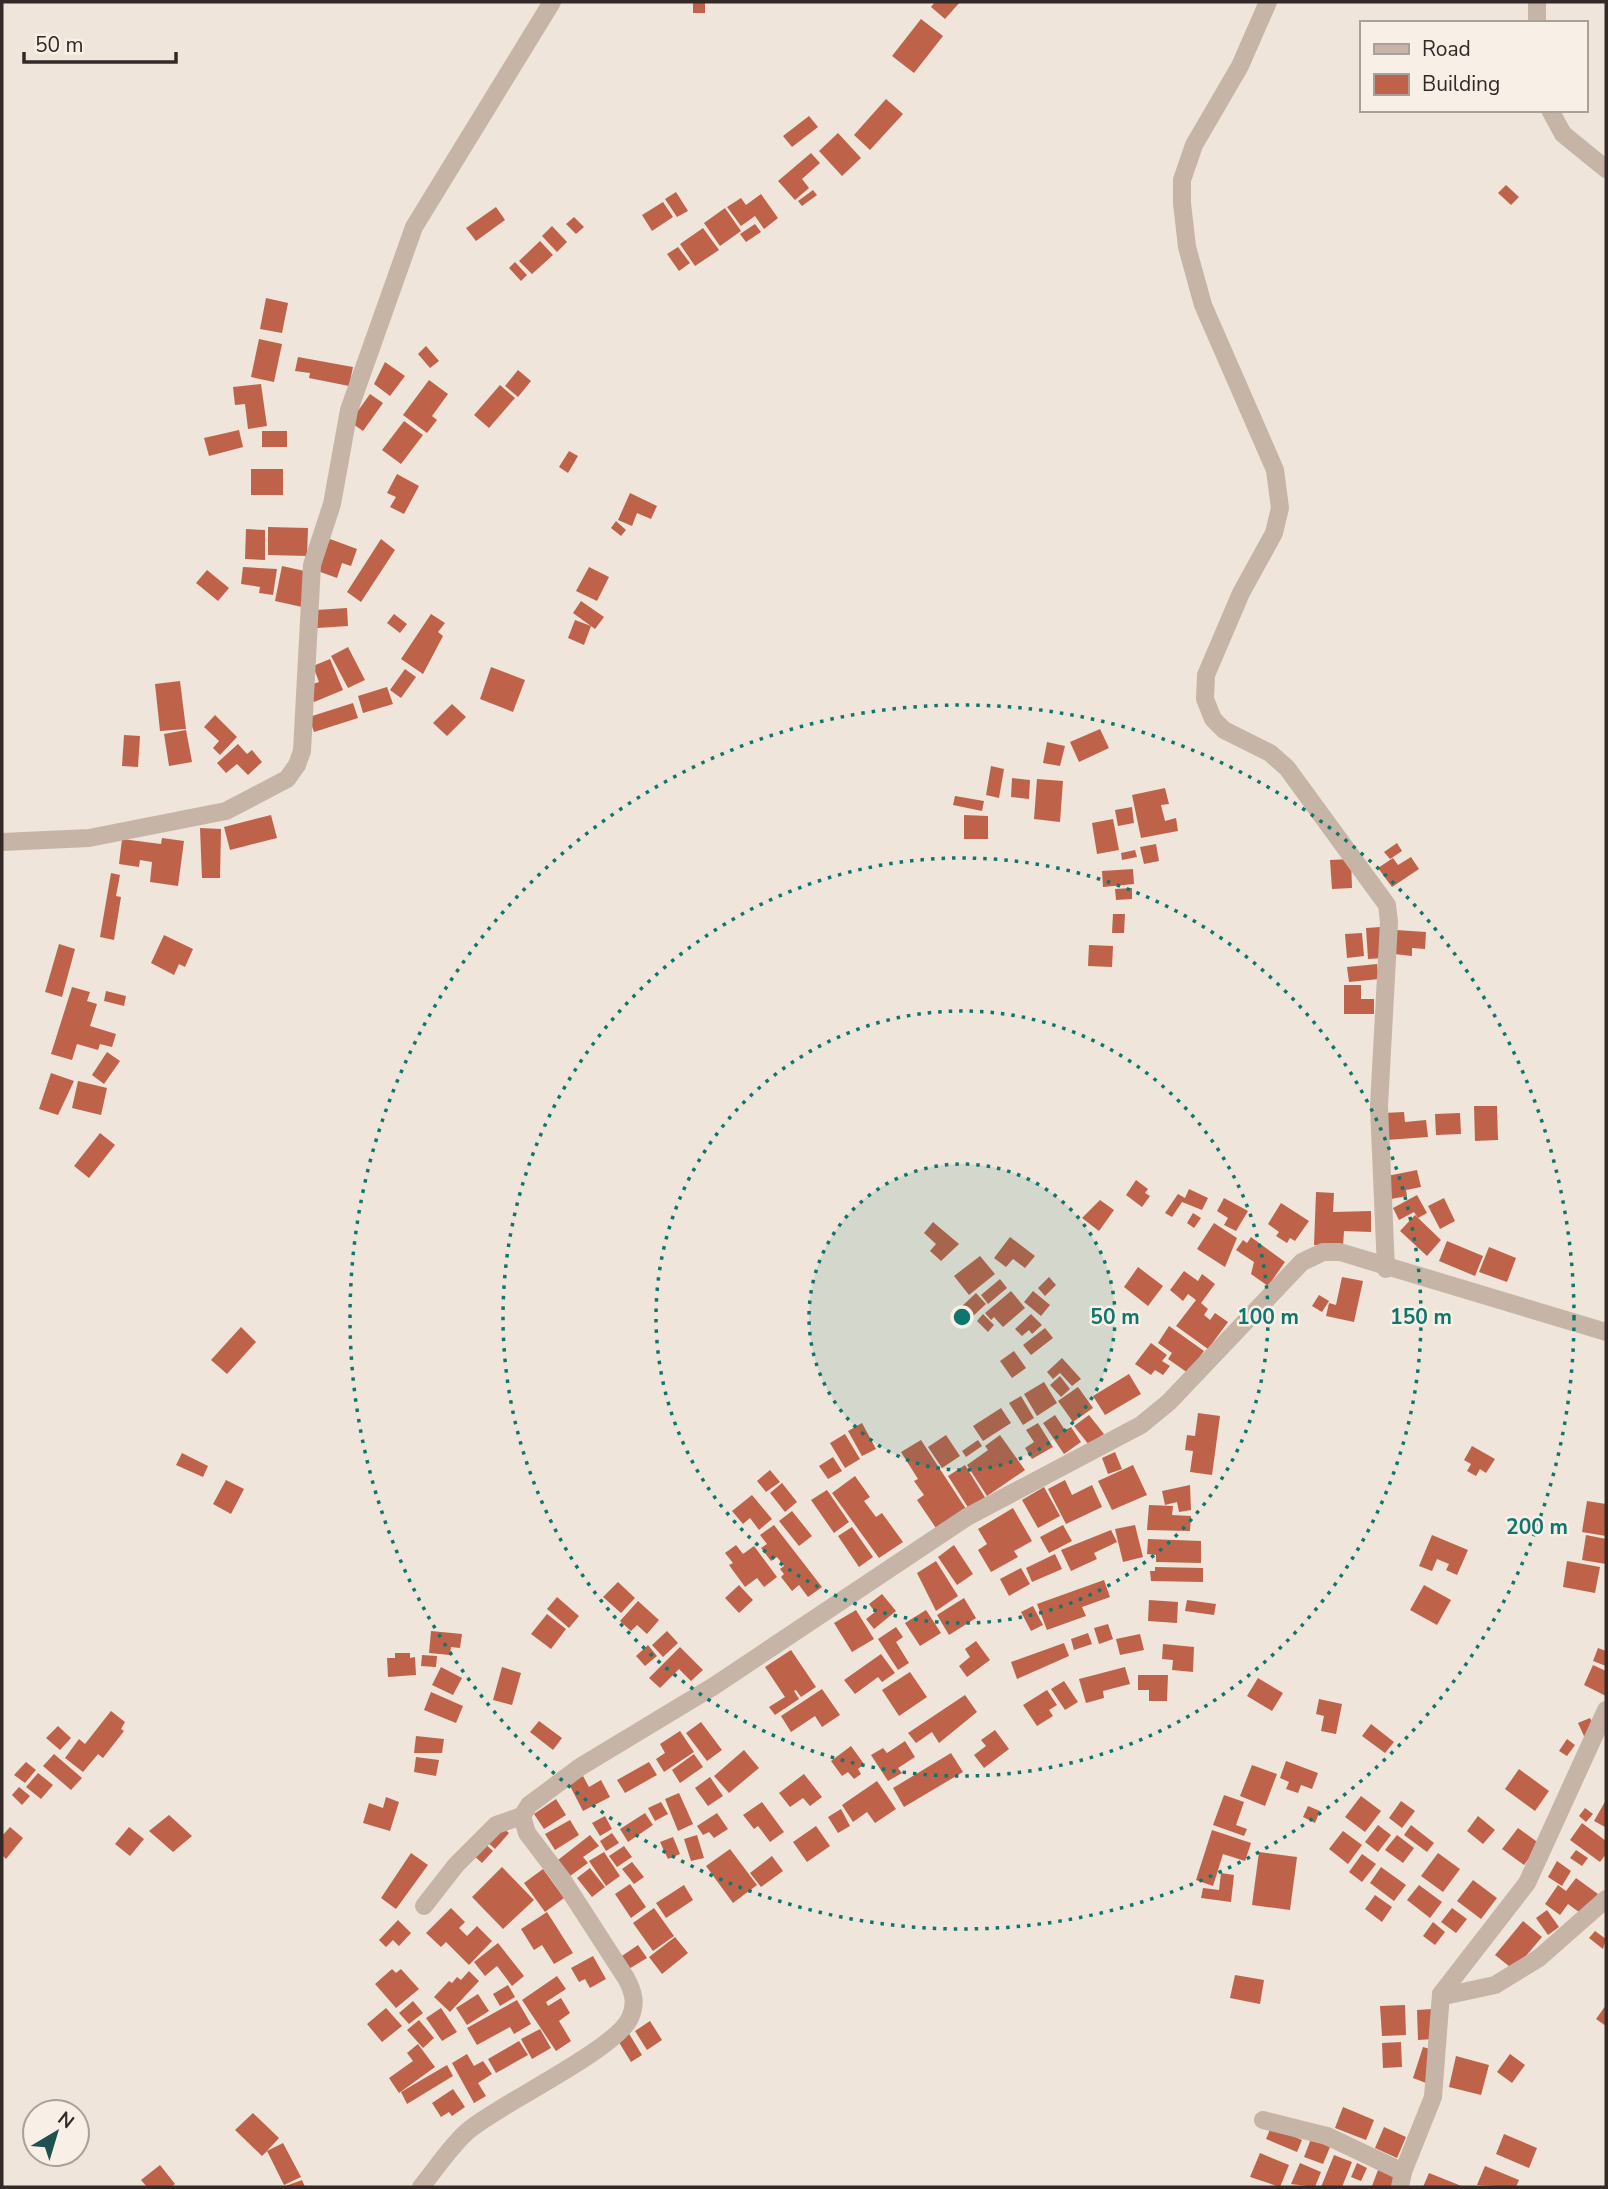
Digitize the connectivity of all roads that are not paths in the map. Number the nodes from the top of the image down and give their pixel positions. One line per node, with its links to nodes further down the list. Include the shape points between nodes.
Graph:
1 (552, 2): 7 (street, via 414,228 353,398 332,504 312,565 298,765 287,779 226,811 89,838)
2 (1268, 2): 8 (street, via 1240,65 1194,145 1182,180 1187,247 1203,305 1275,470 1280,508 1274,533 1241,593 1206,675 1205,699 1213,719 1224,730 1270,752 1287,768 1387,905 1379,1106)
3 (1537, 2): 4 (street)
4 (1537, 21)
5 (1551, 112): 6 (street, via 1563,134)
6 (1606, 169)
7 (2, 842)
8 (1386, 1269): 9 (street); 11 (street, via 1340,1252 1323,1252 1302,1262 1170,1402 1141,1425 967,1517 714,1686 580,1766 529,1805)
9 (1606, 1332)
10 (1606, 1710): 14 (street, via 1527,1883)
11 (522, 1816): 13 (street, via 496,1825); 17 (street, via 527,1833 626,1978 635,2005 624,2027 586,2056 467,2132)
12 (1606, 1899): 14 (street, via 1539,1958 1495,1985)
13 (424, 1906)
14 (1441, 1994): 16 (street, via 1433,2097)
15 (1263, 2120): 16 (street, via 1327,2136)
16 (1402, 2180)
17 (421, 2187)

